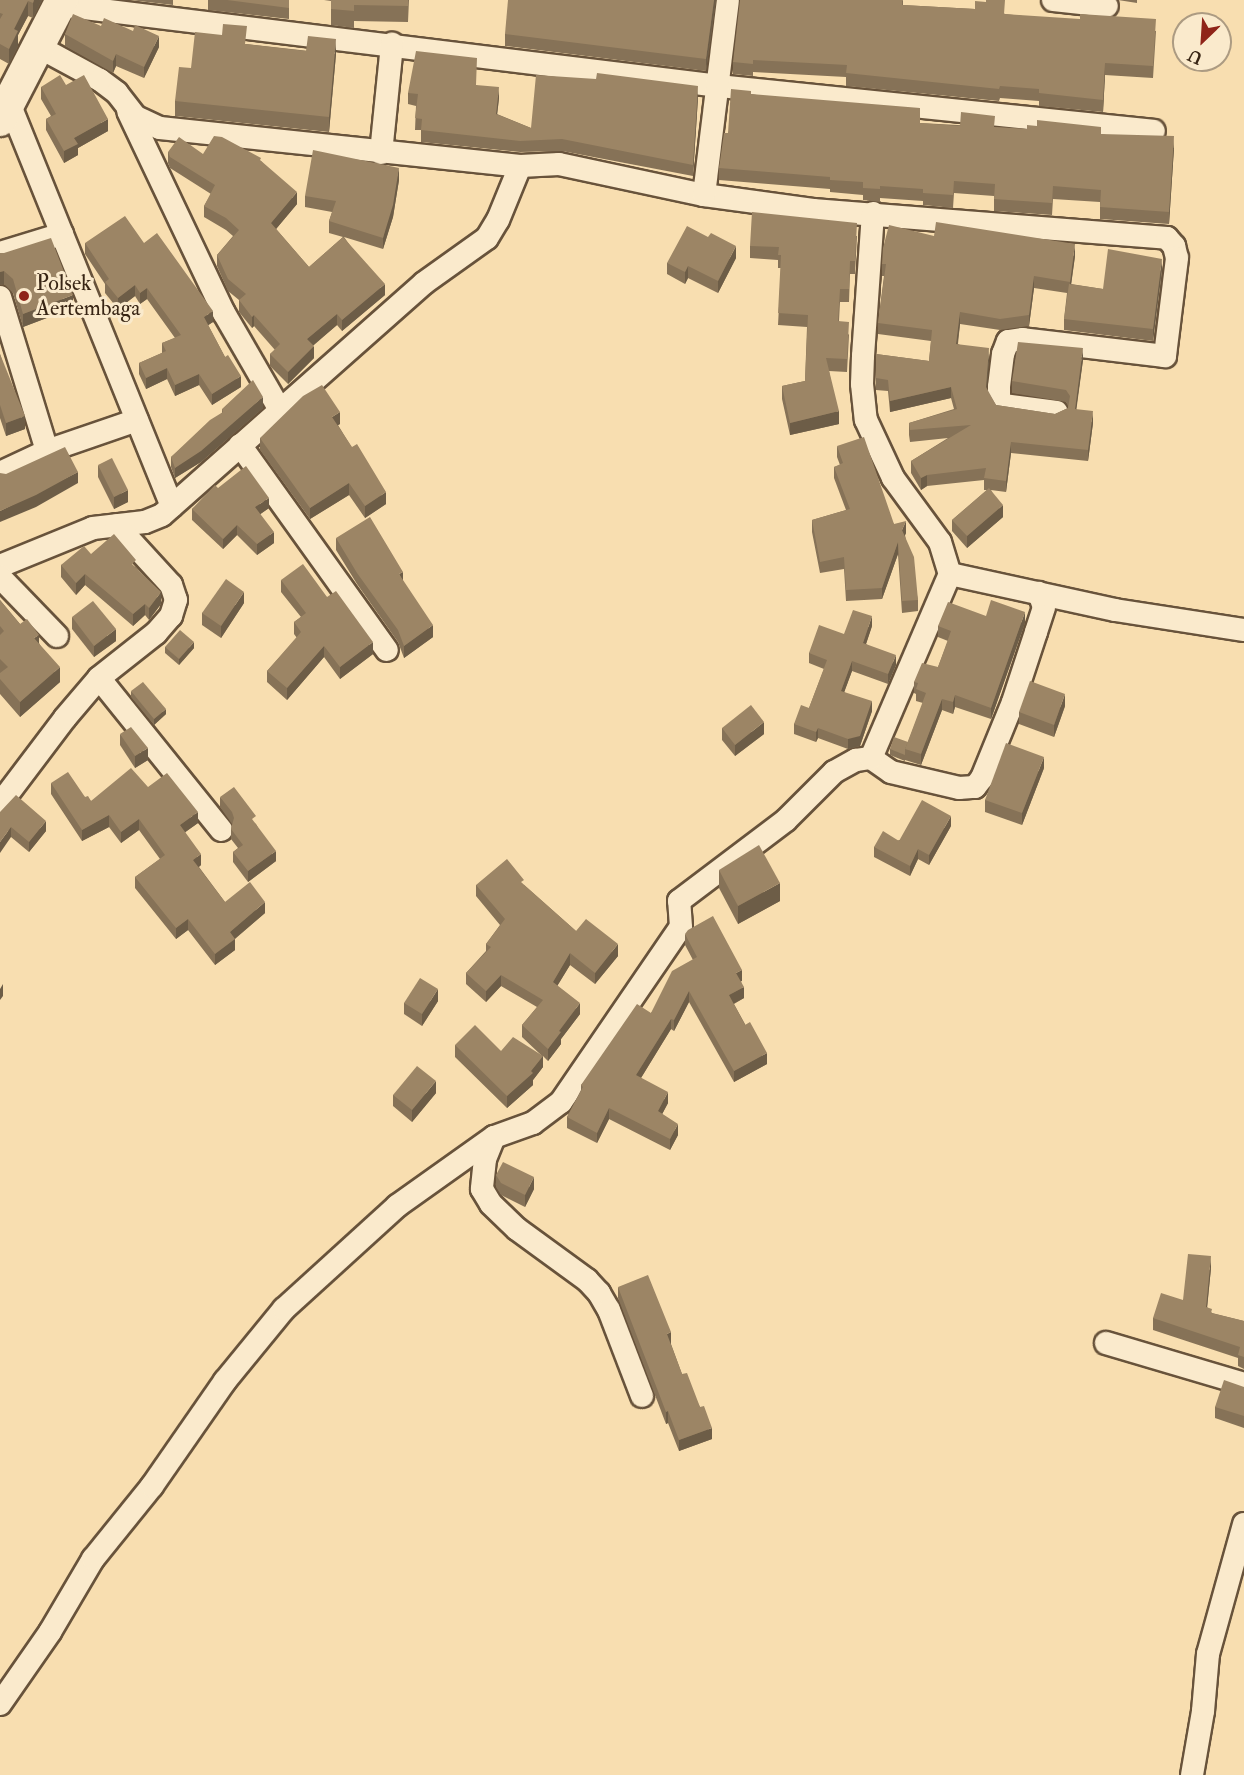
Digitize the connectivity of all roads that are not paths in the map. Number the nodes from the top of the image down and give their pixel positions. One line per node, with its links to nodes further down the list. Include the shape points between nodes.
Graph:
1 (728, 0): 7 (street)
2 (1053, 0): 4 (street)
3 (61, 2): 5 (street); 6 (street)
4 (1107, 6)
5 (392, 44): 7 (street); 11 (street)
6 (39, 47): 8 (street, via 100,80); 9 (street)
7 (719, 86): 10 (street); 13 (street)
8 (124, 101): 11 (street, via 136,117 160,128); 18 (street, via 224,313)
9 (4, 112): 15 (street)
10 (1154, 131)
11 (381, 153): 12 (street)
12 (520, 166): 13 (street, via 559,164); 18 (street, via 487,238 424,282)
13 (704, 195): 14 (street, via 813,210)
14 (873, 213): 19 (street, via 1167,238 1177,258 1165,356 1023,339 1008,342 999,387 1003,405); 27 (street, via 862,384 866,420 893,478 940,542)
15 (62, 234): 16 (street); 20 (street)
16 (0, 253)
17 (0, 297): 22 (street)
18 (280, 410): 21 (street)
19 (1057, 412)
20 (137, 420): 22 (street); 24 (street)
21 (240, 445): 24 (street); 32 (street)
22 (47, 451): 23 (street)
23 (0, 473)
24 (172, 506): 25 (street, via 145,522)
25 (117, 525): 26 (street, via 93,528); 33 (street, via 171,585 176,600 171,616 156,633)
26 (0, 566)
27 (950, 573): 29 (street); 34 (street)
28 (0, 577): 31 (street)
29 (1039, 593): 30 (street, via 1114,610); 34 (street, via 1044,607 1039,625 1013,702 975,787 959,788 891,772)
30 (1244, 630)
31 (57, 636)
32 (387, 650)
33 (99, 678): 35 (street); 36 (street)
34 (871, 759): 37 (street, via 856,760 834,772 786,820 679,901 681,927 561,1102 533,1124)
35 (0, 804)
36 (221, 830)
37 (494, 1137): 40 (street, via 485,1159 482,1189 491,1204 517,1229 599,1293); 42 (street, via 397,1206 285,1309 225,1381 152,1486 93,1559 50,1632)
38 (1106, 1343): 39 (street)
39 (1244, 1384)
40 (642, 1396)
41 (1244, 1524): 43 (street, via 1208,1654)
42 (0, 1704)
43 (1192, 1775)

